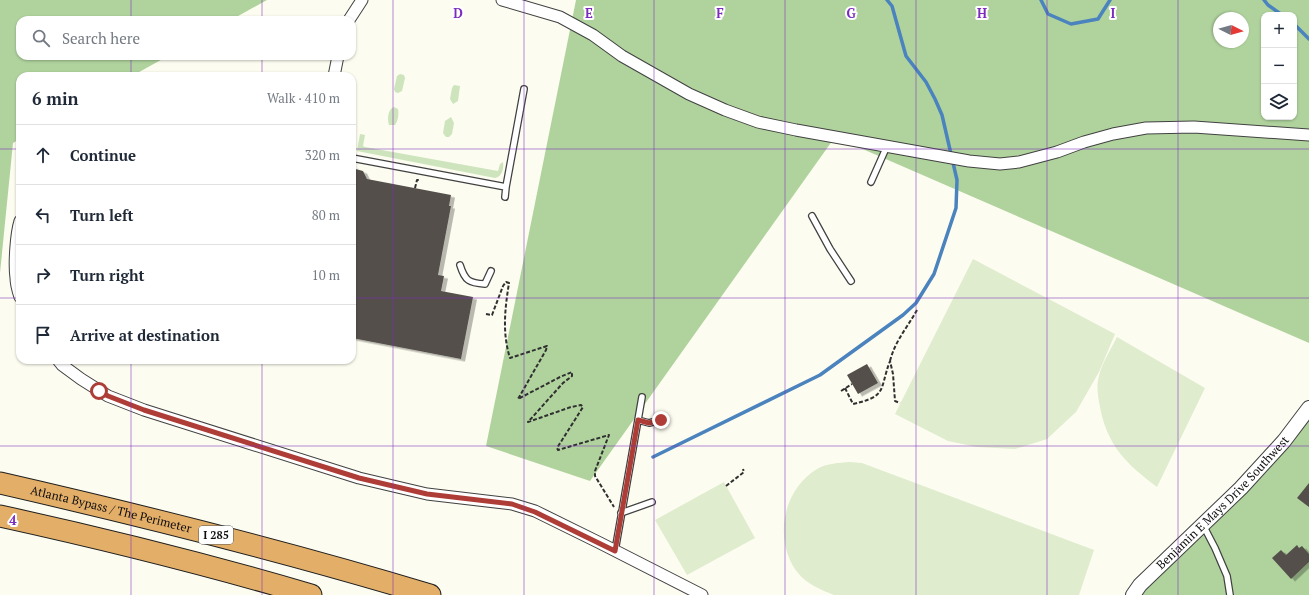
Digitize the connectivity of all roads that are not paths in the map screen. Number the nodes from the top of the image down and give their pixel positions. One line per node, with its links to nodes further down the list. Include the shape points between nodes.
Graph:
1 (362, 0): 3 (street)
2 (502, 0): 8 (street, via 560,17 689,94 725,110 766,123)
3 (352, 16)
4 (337, 60): 5 (street)
5 (335, 72)
6 (524, 89): 11 (lane)
7 (1309, 135): 8 (street, via 1194,127 1146,128 1084,142 1019,162 1000,164 943,157)
8 (887, 146): 10 (lane)
9 (356, 159): 11 (lane)
10 (872, 182)
11 (506, 187): 12 (lane)
12 (505, 196)
13 (812, 216): 18 (lane)
14 (16, 249): 17 (street)
15 (460, 265): 16 (lane, via 464,277 472,283 485,284)
16 (491, 271)
17 (16, 278)
18 (851, 281)
19 (61, 364): 29 (street, via 108,396 144,410 393,487 455,499 512,504 535,512)
20 (642, 397): 22 (lane)
21 (1309, 408): 28 (street, Benjamin E Mays Drive Southwest, via 1284,441)
22 (638, 420): 23 (lane, via 649,423); 26 (lane)
23 (661, 420)
24 (0, 483): 31 (highway, Atlanta Bypass / The Perimeter / I 285, via 98,505 256,546)
25 (652, 502): 26 (lane)
26 (621, 513): 29 (lane)
27 (0, 516): 30 (highway, via 253,578)
28 (1203, 525): 33 (street, Benjamin E Mays Drive Southwest, via 1140,585); 34 (lane, via 1227,576)
29 (615, 551): 32 (street)
30 (311, 595)
31 (430, 595)
32 (702, 595)
33 (1133, 595)
34 (1230, 595)

